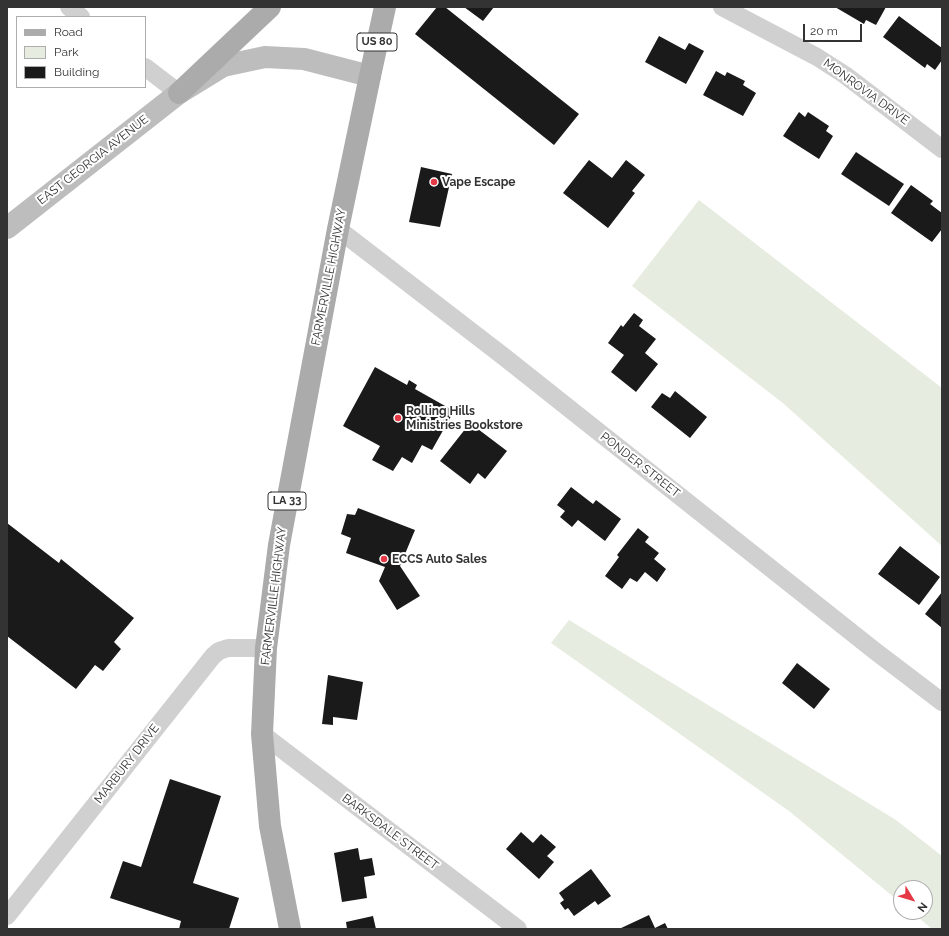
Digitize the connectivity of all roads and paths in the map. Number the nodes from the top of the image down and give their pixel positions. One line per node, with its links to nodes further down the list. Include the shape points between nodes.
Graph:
1 (68, 7): 5 (street)
2 (270, 7): 8 (main road)
3 (385, 7): 7 (main road, US 80)
4 (722, 7): 9 (street, MONROVIA DRIVE, via 817,57 845,75)
5 (80, 16)
6 (146, 68): 8 (street)
7 (370, 76): 8 (main road, EAST GEORGIA AVENUE, via 304,59 265,57 223,66); 11 (main road, FARMERVILLE HIGHWAY / LA 33)
8 (179, 93): 10 (main road, EAST GEORGIA AVENUE)
9 (942, 149)
10 (7, 228)
11 (338, 229): 12 (main road, FARMERVILLE HIGHWAY / LA 33, via 279,544); 13 (street, PONDER STREET)
12 (266, 648): 14 (main road, FARMERVILLE HIGHWAY / LA 33); 15 (street, MARBURY DRIVE, via 228,648 213,656)
13 (942, 702)
14 (262, 734): 16 (main road, FARMERVILLE HIGHWAY / LA 33, via 270,826); 17 (street, BARKSDALE STREET)
15 (7, 916)
16 (290, 929)
17 (518, 929)

